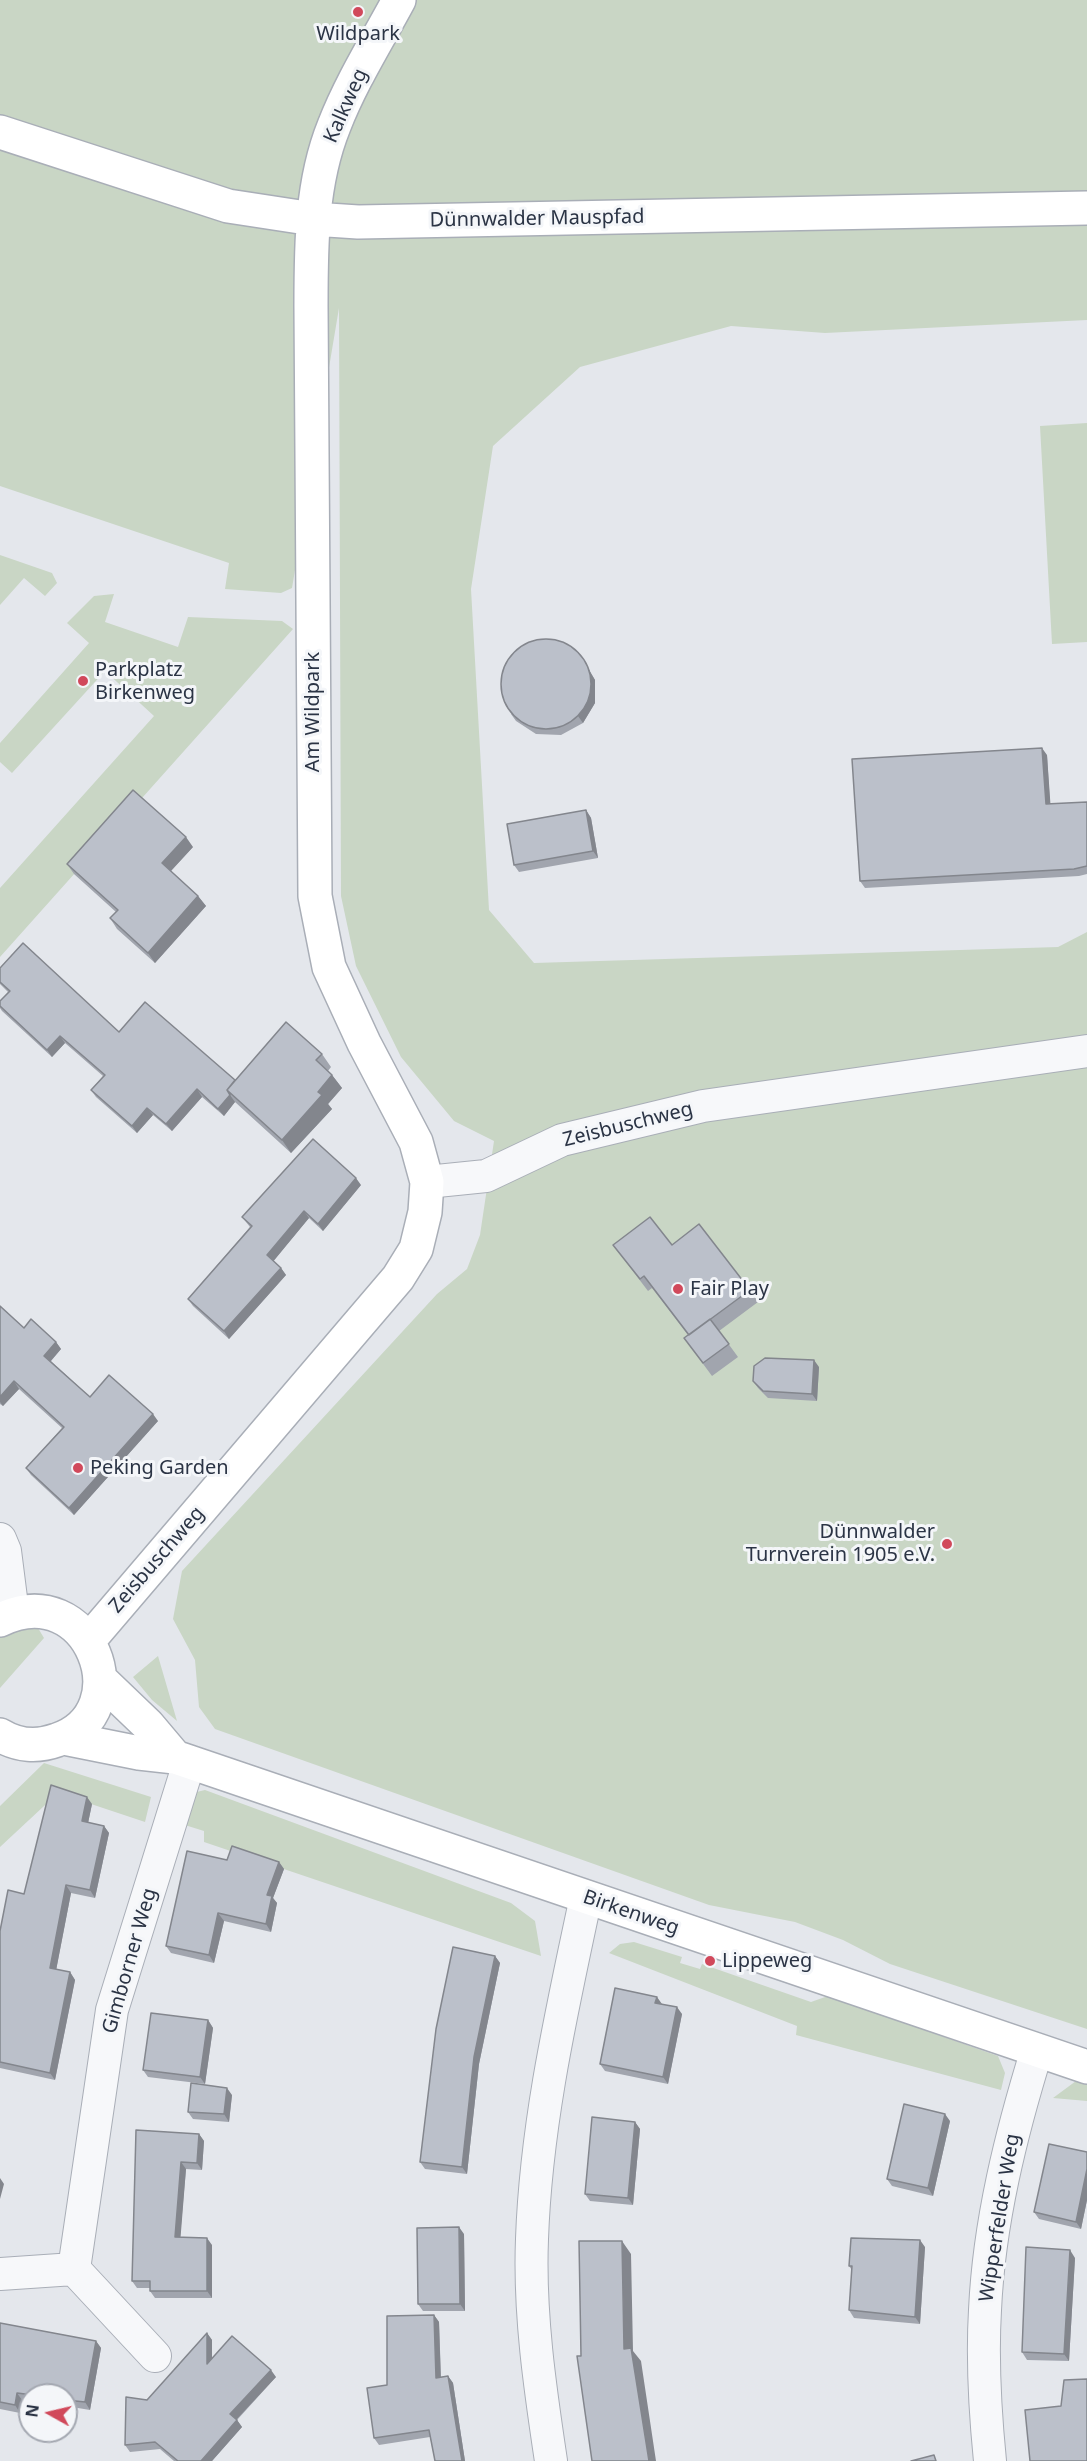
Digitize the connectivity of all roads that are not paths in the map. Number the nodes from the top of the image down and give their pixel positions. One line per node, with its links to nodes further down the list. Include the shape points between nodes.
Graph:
1 (399, 0): 4 (street, Kalkweg, via 333,126)
2 (0, 132): 4 (street, Dünnwalder Mauspfad, via 207,200)
3 (1087, 208): 4 (street, Dünnwalder Mauspfad, via 403,222)
4 (312, 219): 6 (street, Am Wildpark, via 315,896 330,967 364,1043 416,1142)
5 (1087, 1051): 6 (street, Zeisbuschweg, via 703,1106 562,1140 486,1176)
6 (427, 1182): 9 (street, Zeisbuschweg, via 416,1249 398,1278)
7 (0, 1539): 8 (street, via 5,1551)
8 (7, 1617): 9 (street, via 34,1611 55,1615 74,1624)
9 (88, 1640): 10 (street, via 97,1659)
10 (100, 1680): 12 (street, via 90,1714); 13 (street)
11 (0, 1735): 12 (street, via 27,1745)
12 (64, 1738): 13 (street, Birkenweg)
13 (182, 1760): 14 (street, Birkenweg); 17 (street, Gimborner Weg, via 112,2010)
14 (586, 1897): 15 (street, Birkenweg); 20 (street, via 540,2126 532,2241 537,2363)
15 (1037, 2050): 16 (street, Birkenweg); 21 (street, Wipperfelder Weg, via 1016,2118 992,2243 985,2309 984,2394)
16 (1087, 2067)
17 (74, 2269): 18 (street); 19 (street)
18 (0, 2274)
19 (155, 2356)
20 (551, 2461)
21 (990, 2461)

